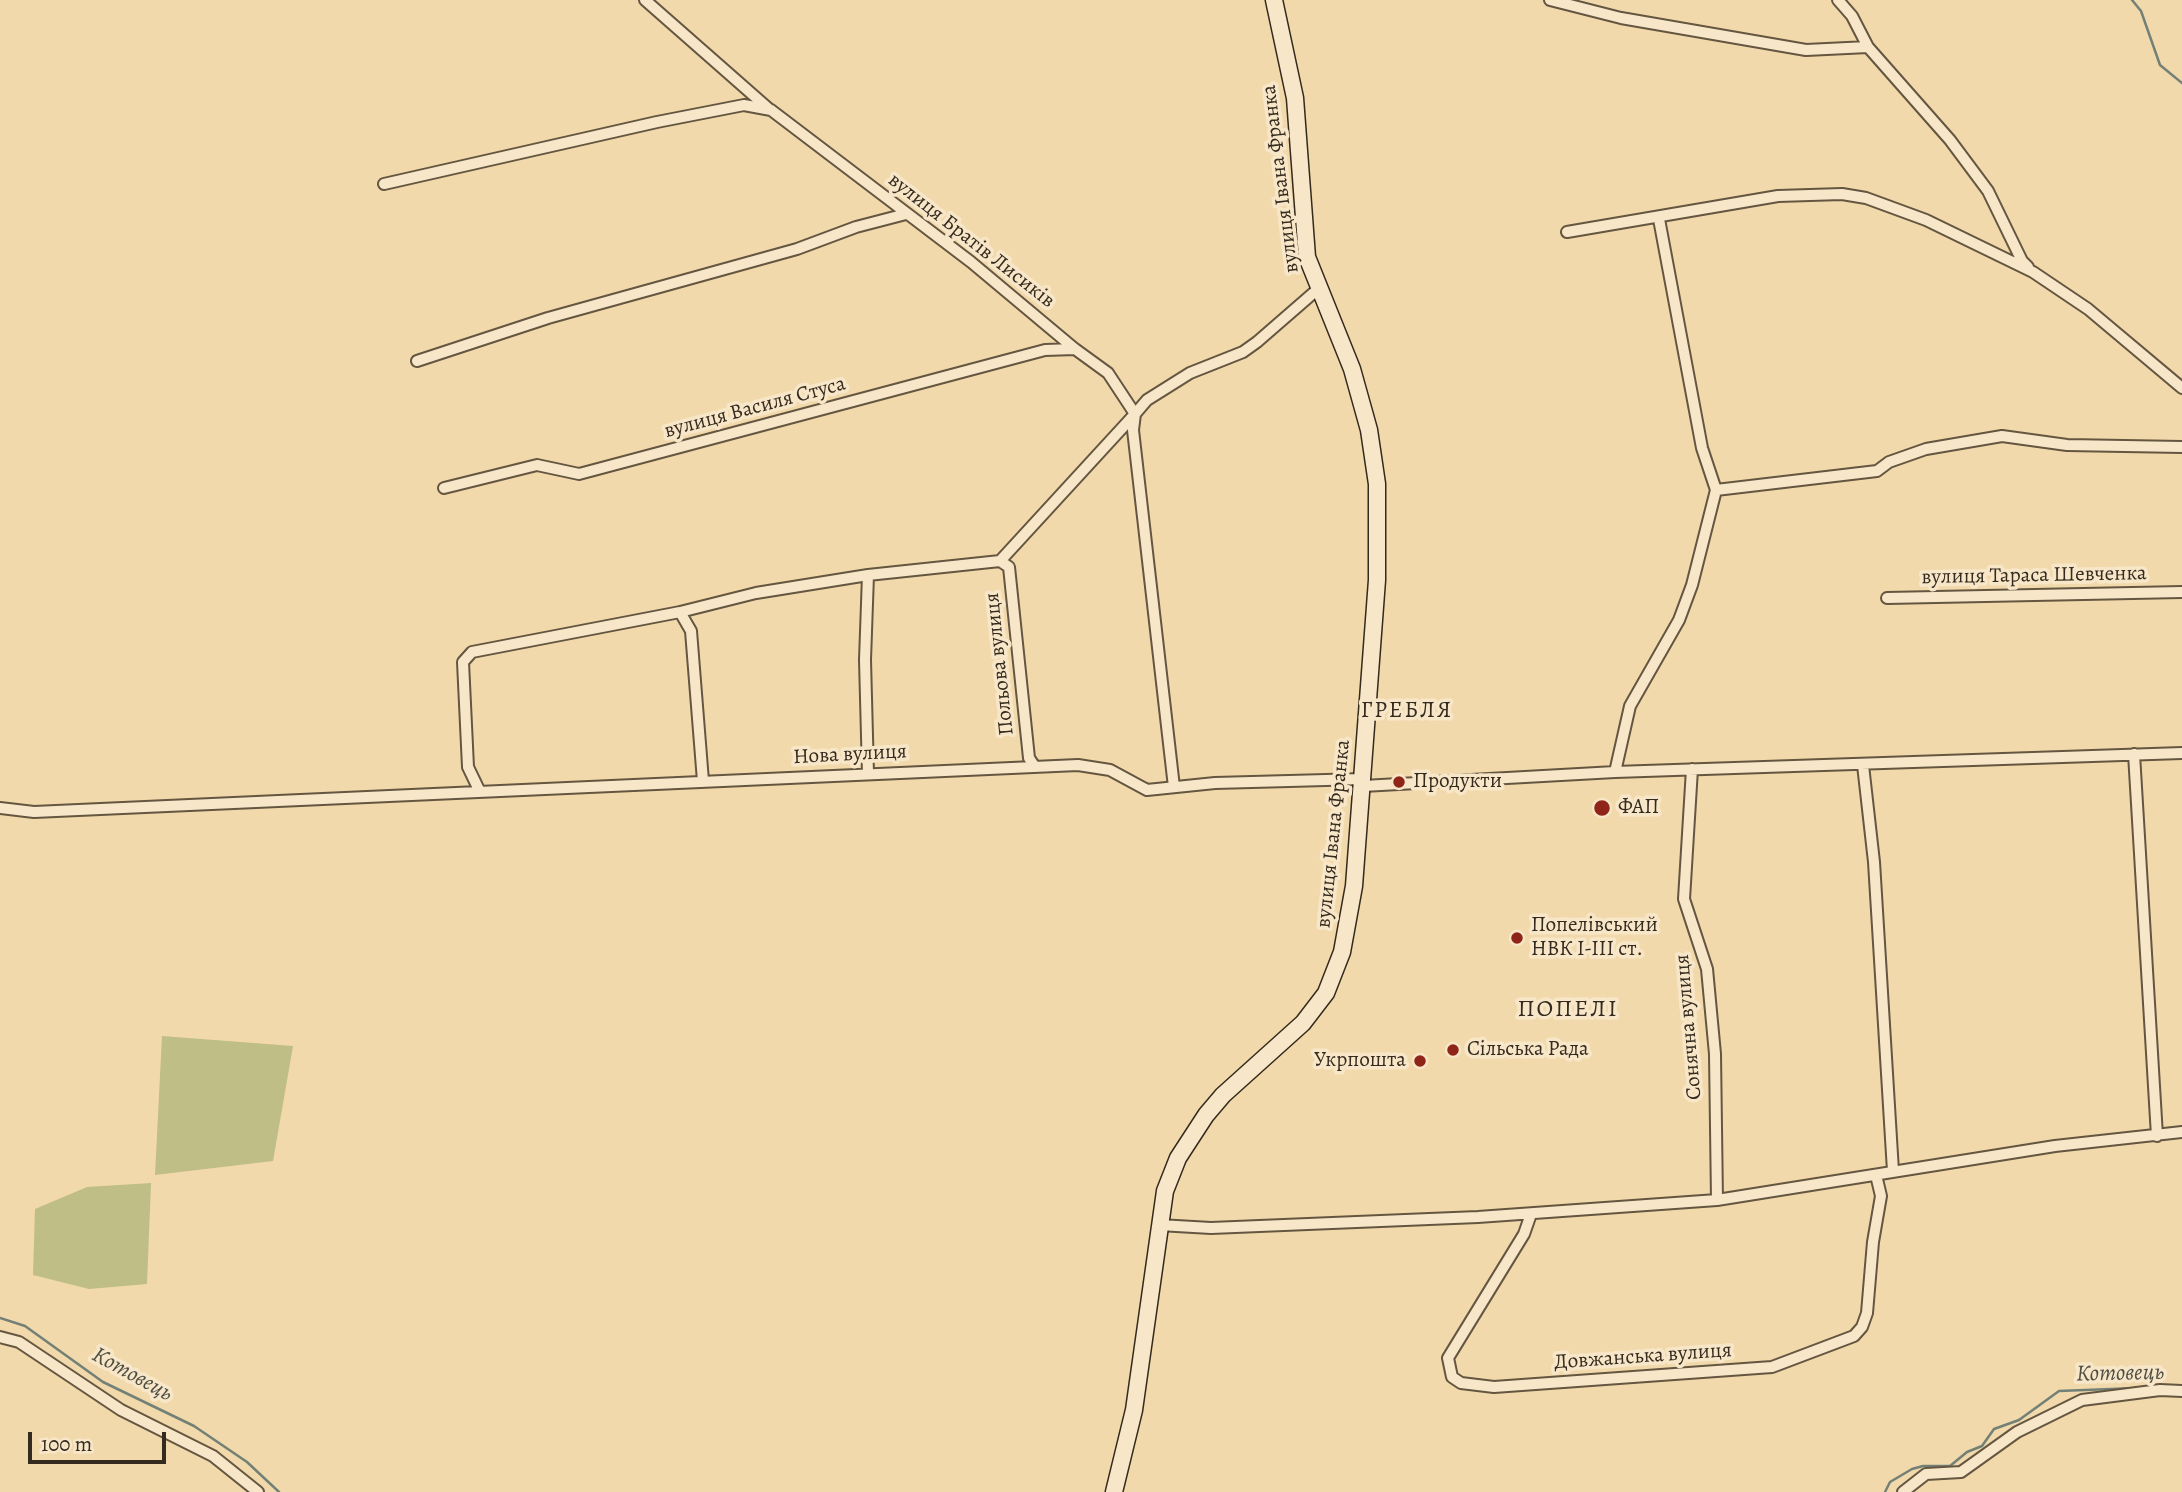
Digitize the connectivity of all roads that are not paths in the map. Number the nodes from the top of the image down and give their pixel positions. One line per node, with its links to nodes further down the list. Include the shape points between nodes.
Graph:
1 (645, 0): 6 (street, вулиця Братів Лисиків)
2 (1274, 0): 12 (main road, вулиця Івана Франка, via 1294,98 1307,257)
3 (1550, 0): 5 (street, via 1621,18 1806,50)
4 (1838, 0): 5 (street)
5 (1868, 47): 11 (street, via 1950,139 1988,191 2022,261)
6 (771, 110): 7 (street, via 744,105); 8 (street, вулиця Братів Лисиків)
7 (384, 184)
8 (906, 214): 13 (street, вулиця Братів Лисиків); 14 (street)
9 (1659, 219): 10 (street); 11 (street, via 1779,195 1842,194 1888,204); 19 (street, via 1702,448)
10 (1567, 232)
11 (2033, 272): 15 (street, via 2088,309)
12 (1318, 289): 16 (street, via 1242,352 1164,388); 33 (main road, вулиця Івана Франка, via 1352,369 1377,484 1377,580)
13 (1075, 349): 16 (street, вулиця Братів Лисиків, via 1108,373); 18 (street, вулиця Василя Стуса, via 1045,350 579,474 537,465)
14 (417, 361)
15 (2182, 388)
16 (1135, 414): 20 (street, via 1066,486); 34 (street, via 1133,430)
17 (2182, 447): 19 (street, via 2067,445 2002,436 1926,449 1877,471)
18 (444, 488)
19 (1716, 490): 30 (street, via 1692,585 1679,620 1630,706)
20 (1006, 560): 21 (street, Польова вулиця); 28 (street, Польова вулиця, via 1029,758)
21 (868, 575): 24 (street, Польова вулиця, via 756,593); 31 (street)
22 (2182, 592): 23 (street, вулиця Тараса Шевченка)
23 (1887, 598)
24 (680, 612): 32 (street, via 691,631); 35 (street, Польова вулиця, via 472,652 463,662 468,766)
25 (2182, 753): 26 (street)
26 (2134, 754): 27 (street); 38 (street)
27 (1863, 765): 29 (street); 39 (street, via 1874,862)
28 (1035, 767): 31 (street, Нова вулиця); 34 (street, Нова вулиця, via 1094,766 1147,790)
29 (1692, 769): 30 (street); 41 (street, Сонячна вулиця, via 1684,899 1707,969)
30 (1615, 772): 33 (street)
31 (867, 774): 32 (street, Нова вулиця)
32 (704, 781): 35 (street, Нова вулиця)
33 (1363, 783): 34 (street, Нова вулиця); 43 (main road, вулиця Івана Франка, via 1348,928 1334,979 1303,1023 1206,1115 1178,1158 1165,1191)
34 (1174, 788)
35 (480, 792): 36 (street, Нова вулиця, via 34,812)
36 (0, 808)
37 (2182, 1132): 38 (street)
38 (2157, 1136): 39 (street, via 2054,1146)
39 (1893, 1171): 40 (street)
40 (1876, 1175): 41 (street); 42 (street, Довжанська вулиця, via 1881,1196 1867,1312 1854,1336 1772,1367 1494,1387 1461,1383 1452,1377 1448,1358 1524,1234)
41 (1717, 1200): 42 (street)
42 (1531, 1214): 43 (street, via 1211,1228)
43 (1159, 1225): 47 (main road, вулиця Івана Франка, via 1134,1410)
44 (0, 1337): 46 (street, via 19,1342 121,1410 213,1456)
45 (2182, 1391): 48 (street, via 2082,1400 2017,1432 1961,1472 1926,1474)
46 (258, 1492)
47 (1114, 1492)
48 (1903, 1492)

